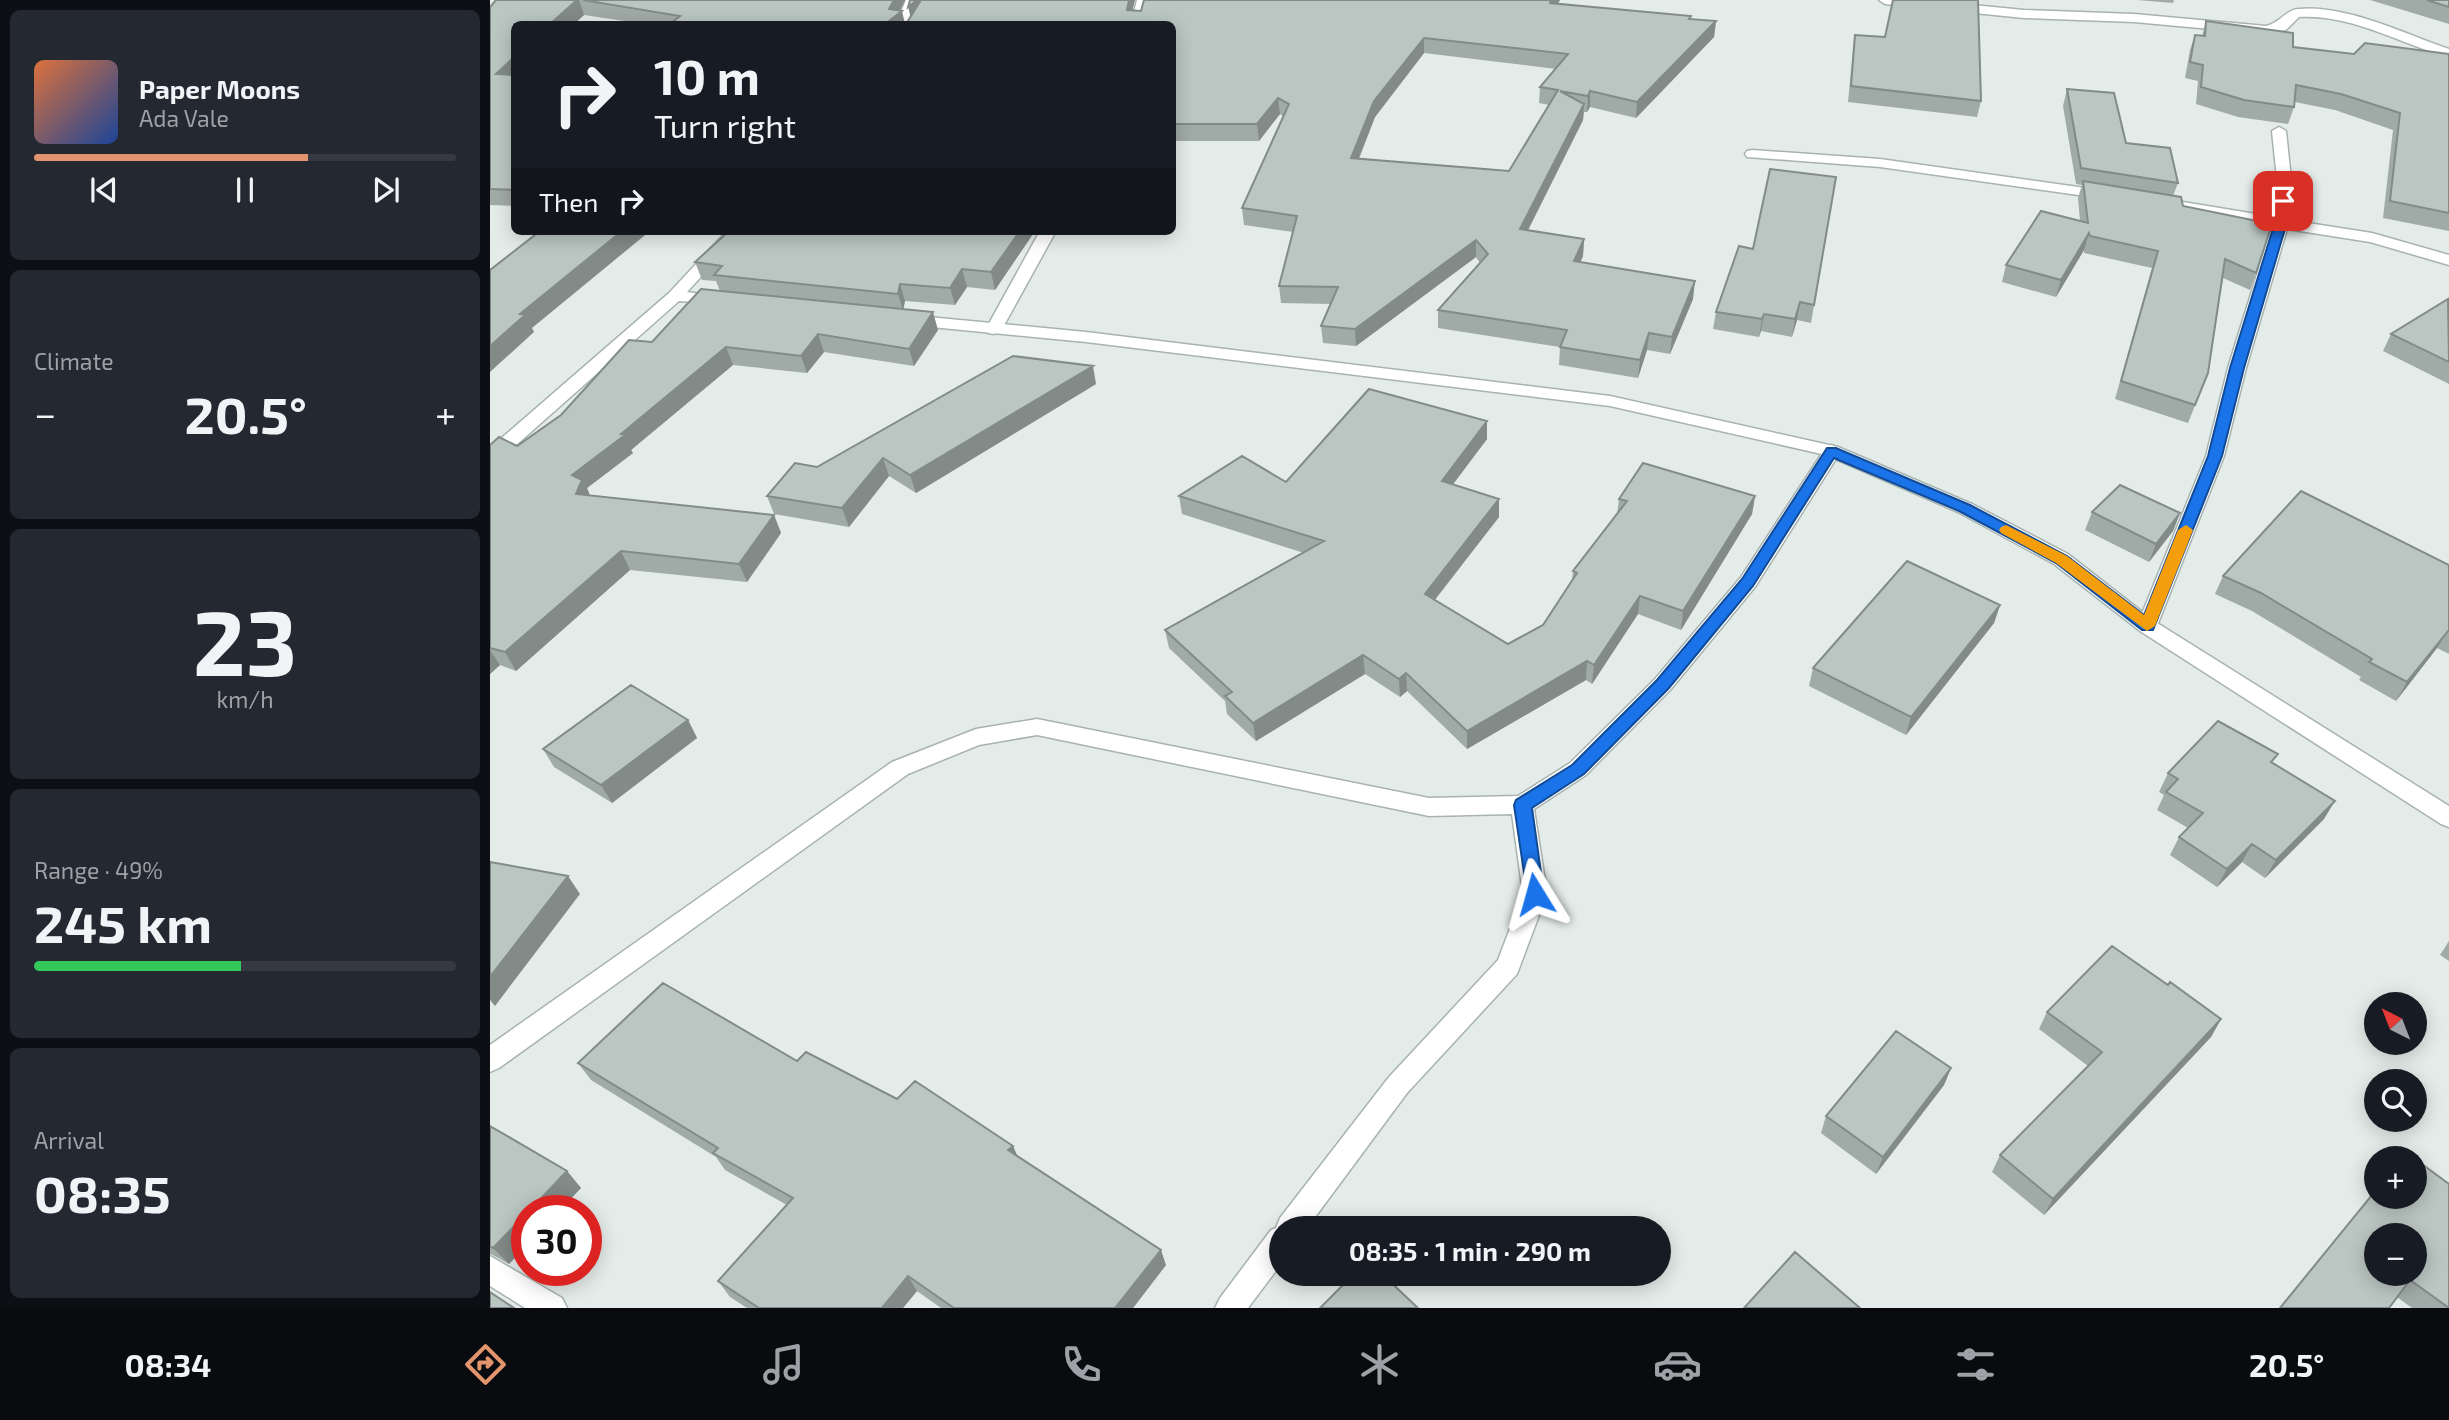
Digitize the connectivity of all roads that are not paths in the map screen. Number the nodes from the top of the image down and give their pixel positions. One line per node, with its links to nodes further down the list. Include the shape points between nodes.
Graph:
1 (912, 0): 4 (street)
2 (1143, 0): 5 (street)
3 (1885, 0): 6 (street, via 2266,30 2281,27 2296,13 2316,12)
4 (903, 21)
5 (1138, 21)
6 (2449, 53)
7 (2279, 131): 11 (street, via 2284,179)
8 (1752, 154): 9 (street, via 1880,163)
9 (2117, 197)
10 (2158, 203): 11 (street)
11 (2281, 222): 14 (street, via 2372,238); 21 (street, via 2215,456)
12 (731, 235): 15 (street)
13 (1046, 235): 18 (street)
14 (2449, 260)
15 (675, 296): 16 (street); 20 (street)
16 (744, 303)
17 (883, 317): 18 (street)
18 (994, 328): 19 (street, via 1610,401)
19 (1832, 451): 21 (street, via 1965,508 2061,559); 22 (street, via 1748,582 1663,684 1578,769)
20 (490, 458)
21 (2147, 626): 23 (street)
22 (1522, 805): 24 (street, via 1429,807 1037,726 976,737 900,768); 25 (street, via 1535,894 1508,966 1398,1085)
23 (2449, 818)
24 (490, 1060)
25 (1299, 1216)
26 (1269, 1256): 29 (street)
27 (490, 1270): 28 (street)
28 (552, 1308)
29 (1230, 1308)

